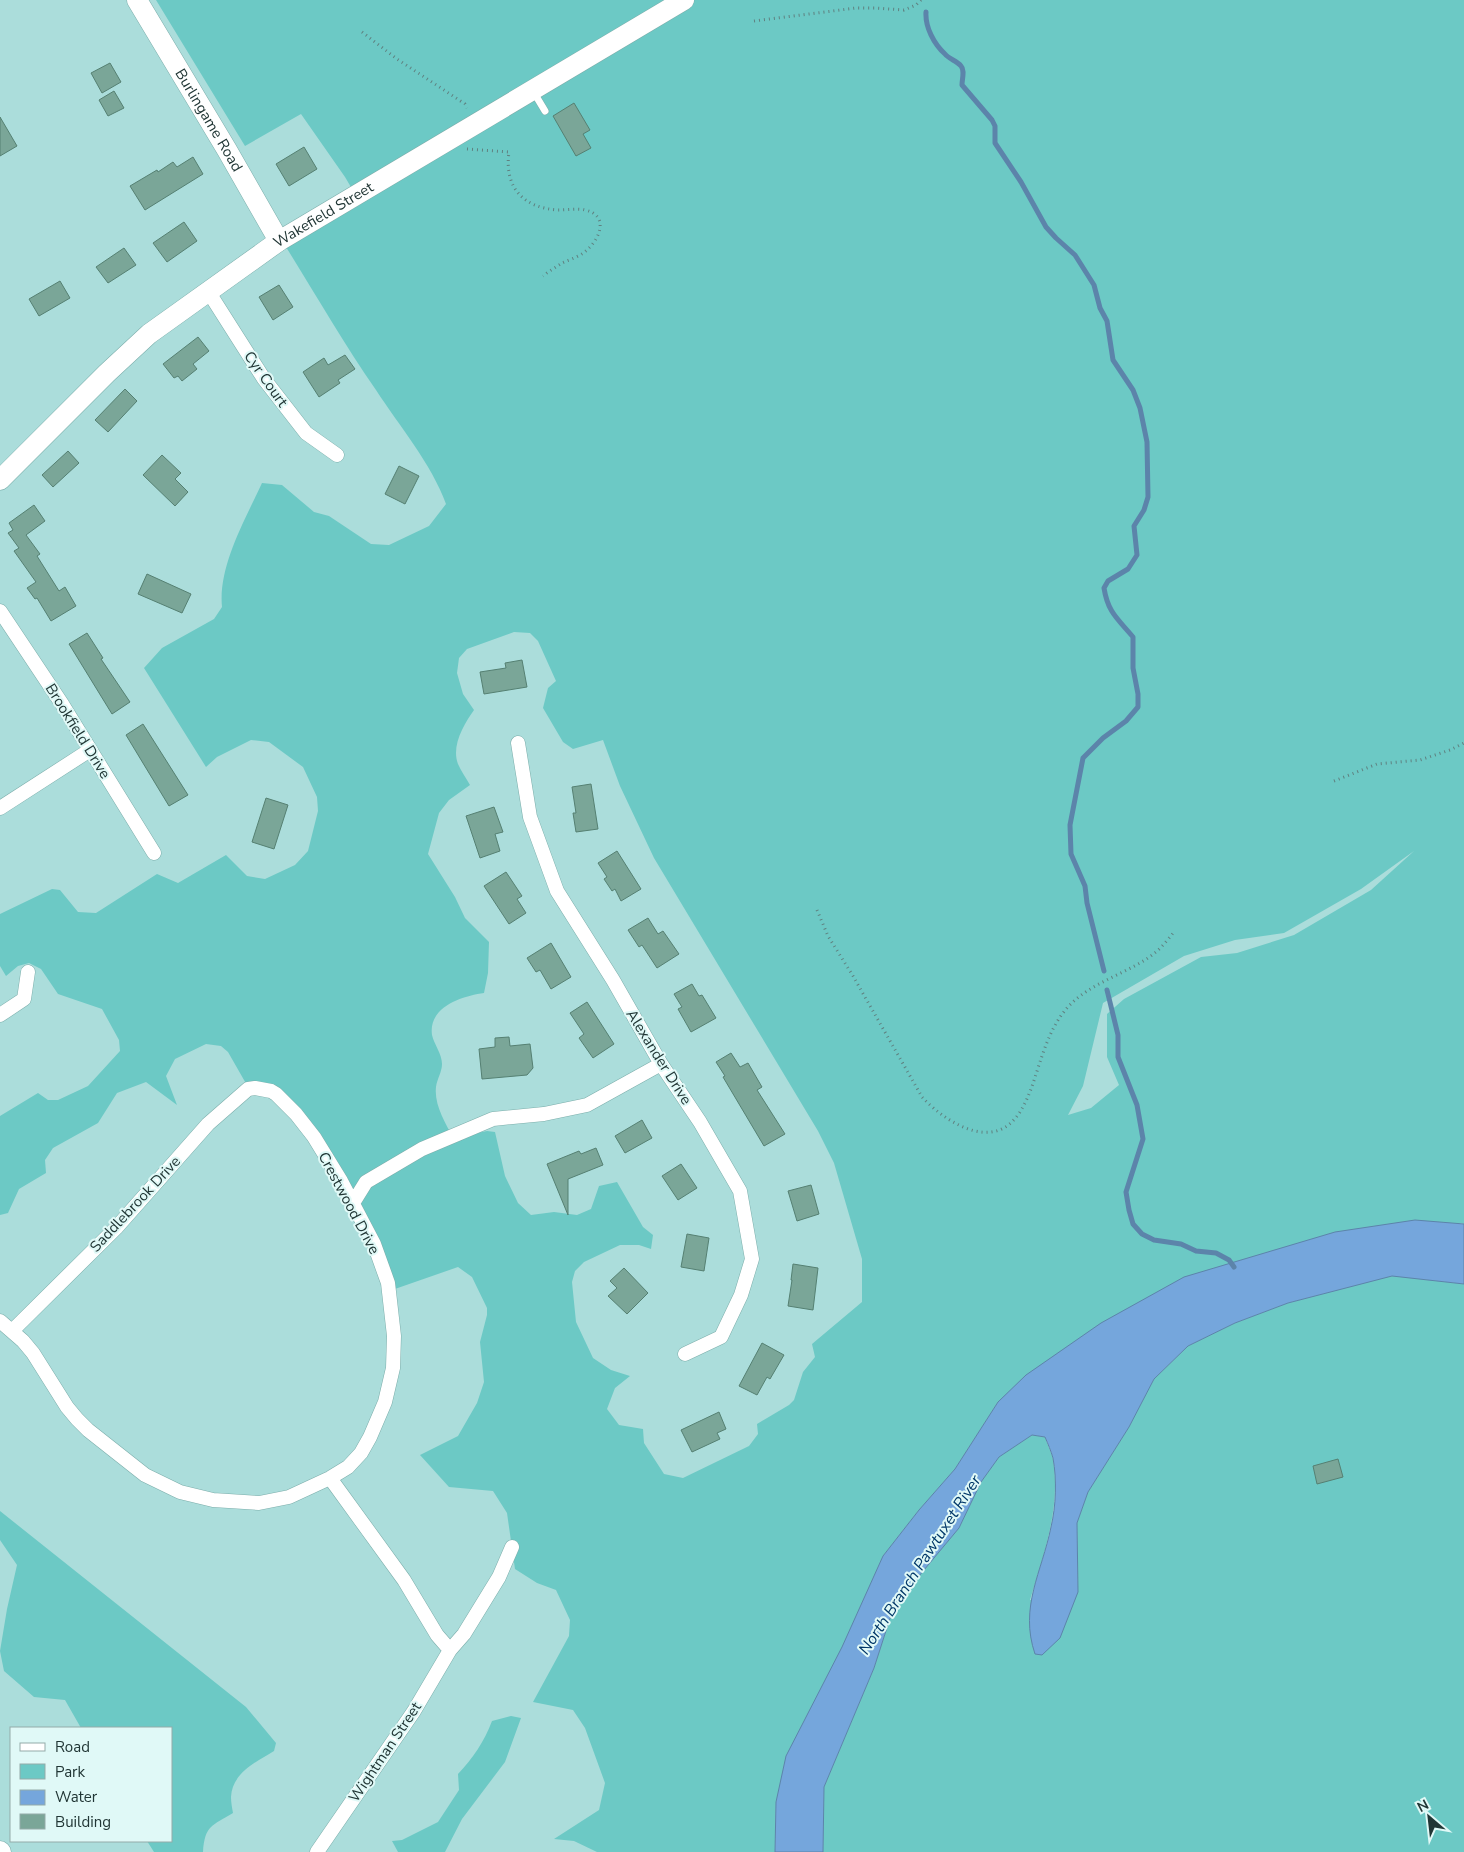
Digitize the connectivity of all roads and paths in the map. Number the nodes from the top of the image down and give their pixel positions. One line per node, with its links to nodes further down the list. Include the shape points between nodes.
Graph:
1 (137, 0): 9 (street, Burlingame Road)
2 (684, 0): 6 (street, Wakefield Street)
3 (921, 0): 4 (path, via 904,10 856,8)
4 (754, 20)
5 (362, 32): 8 (path, via 465,104 469,113)
6 (533, 90): 7 (lane); 8 (street, Wakefield Street)
7 (545, 111)
8 (464, 132): 9 (street, Wakefield Street); 10 (path, via 463,144 468,150 509,152 508,176 521,196 533,204 552,209 584,209 600,222 598,236 588,249)
9 (279, 241): 11 (street, Wakefield Street)
10 (543, 276)
11 (208, 291): 12 (street, Cyr Court, via 264,379 306,433); 13 (street, Wakefield Street, via 149,334)
12 (337, 455)
13 (0, 480)
14 (0, 611): 17 (street, Brookfield Drive)
15 (1464, 742): 18 (path, via 1420,760 1377,764)
16 (518, 743): 25 (street, Alexander Drive, via 530,817 557,891)
17 (90, 750): 19 (street); 20 (street, Brookfield Drive)
18 (1334, 781)
19 (0, 808)
20 (154, 853)
21 (817, 910): 22 (path, via 828,936 922,1097 955,1124 992,1133 1007,1126 1026,1103 1049,1036 1067,1008 1088,990 1158,951)
22 (1174, 932)
23 (28, 972): 24 (street, via 24,999)
24 (0, 1015)
25 (661, 1064): 27 (street, via 587,1105 544,1114 493,1119 422,1148 366,1182); 30 (street, Alexander Drive, via 740,1191 752,1259 741,1294 721,1336)
26 (264, 1089): 27 (street, Crestwood Drive, via 276,1094 306,1126); 29 (street, Saddlebrook Drive, via 248,1090 208,1124 116,1228)
27 (353, 1203): 31 (street, Crestwood Drive, via 374,1244 388,1283 394,1336 393,1368 385,1402 361,1454)
28 (0, 1321): 29 (street, Crestwood Drive)
29 (12, 1331): 31 (street, Crestwood Drive, via 33,1353 77,1419 145,1475 168,1487 197,1497 259,1503 289,1496)
30 (685, 1354)
31 (330, 1478): 33 (street)
32 (512, 1547): 33 (street, Wightman Street, via 500,1577 464,1634)
33 (450, 1650): 34 (street, Wightman Street, via 414,1711)
34 (317, 1852)

